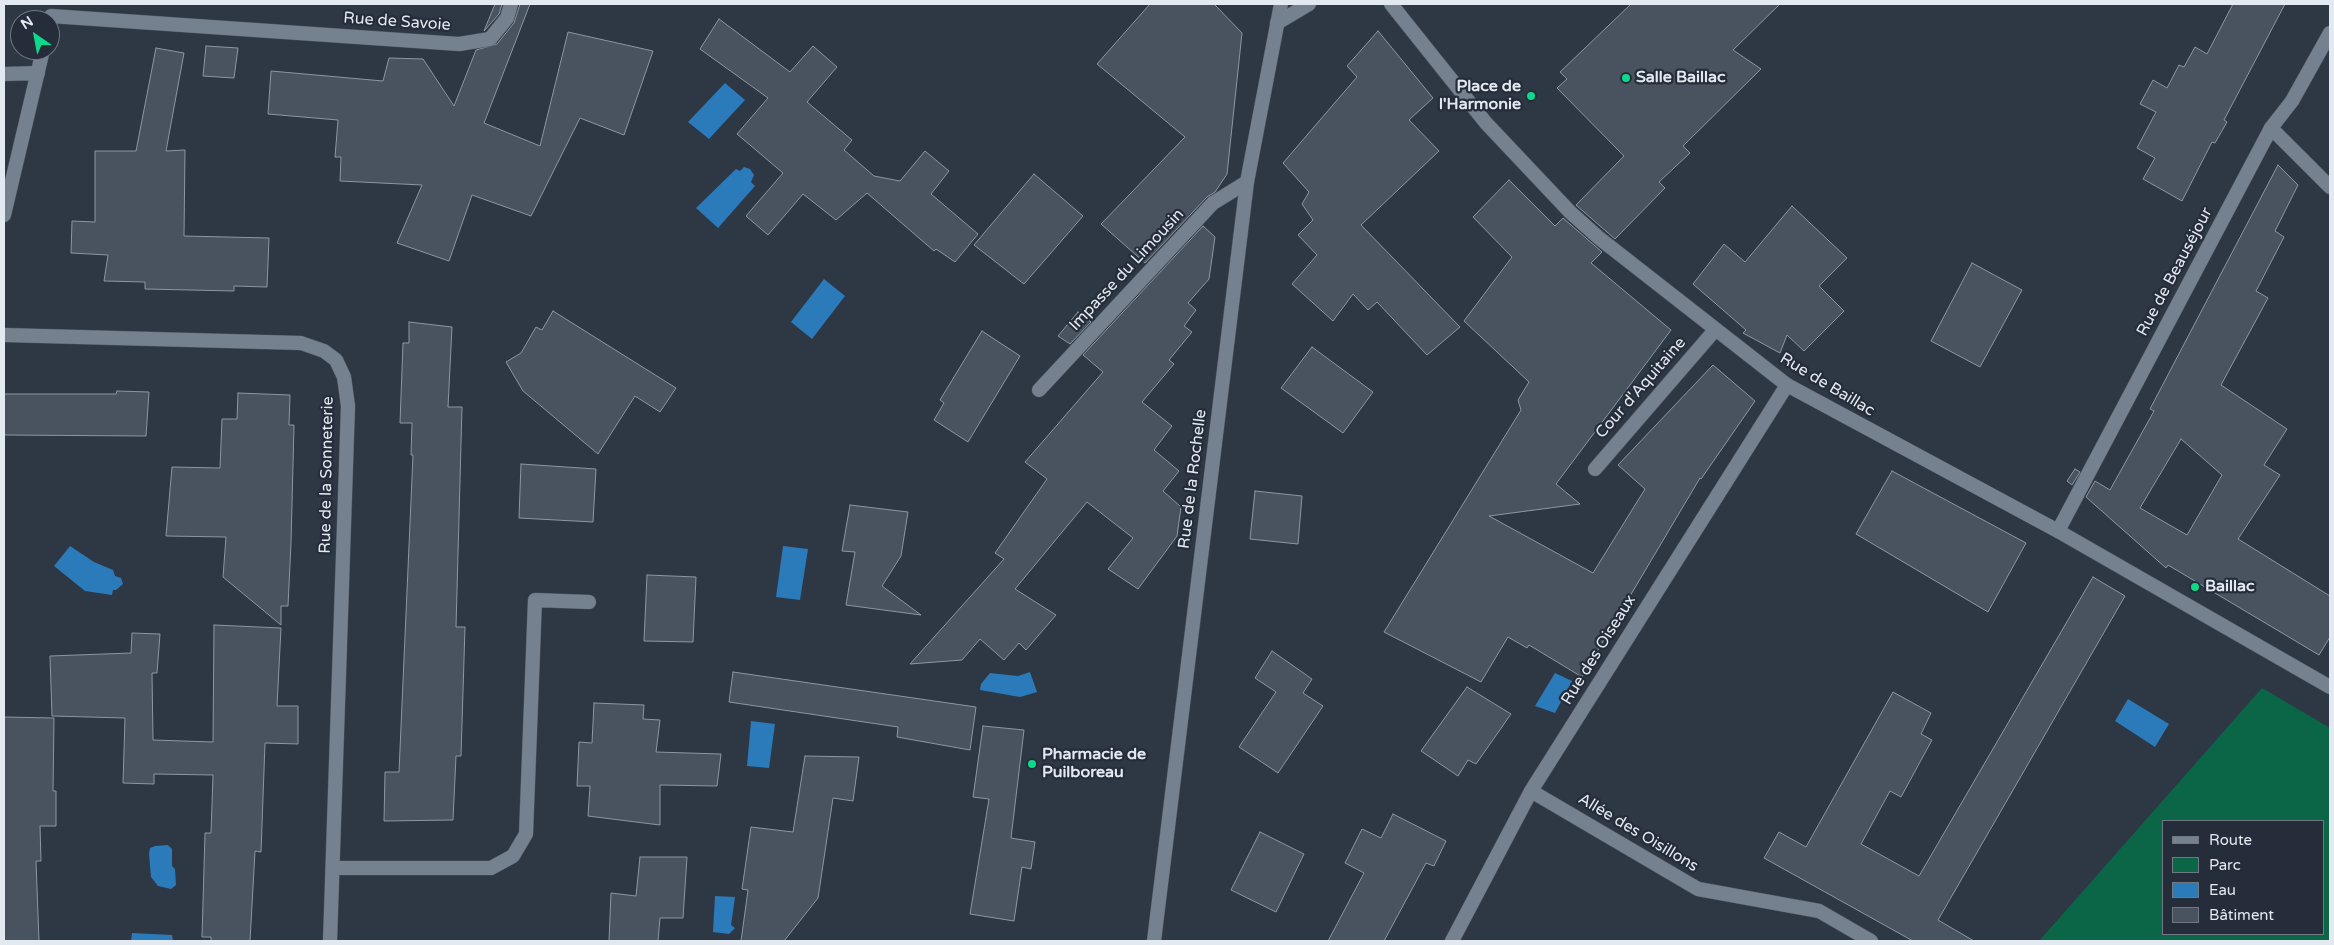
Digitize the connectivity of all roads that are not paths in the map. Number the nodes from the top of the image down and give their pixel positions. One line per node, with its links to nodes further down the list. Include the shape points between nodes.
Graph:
1 (511, 4): 5 (street, Rue de Savoie, via 507,18 490,39 460,44)
2 (1280, 4): 6 (street, Rue de la Rochelle)
3 (1310, 4): 6 (street)
4 (1391, 4): 15 (street, Rue de Baillac, via 1486,123 1570,212)
5 (60, 14)
6 (1277, 23): 12 (street, Rue de la Rochelle)
7 (2330, 33): 11 (street, Rue de Beauséjour, via 2292,101)
8 (41, 60): 9 (street)
9 (38, 73): 10 (street); 14 (street)
10 (4, 74)
11 (2272, 128): 13 (street); 20 (street, Rue de Beauséjour)
12 (1247, 182): 18 (street, Impasse du Limousin, via 1213,202); 26 (street, Rue de la Rochelle)
13 (2330, 187)
14 (4, 216)
15 (1715, 330): 17 (street, Rue de Baillac); 19 (street, Cour d'Aquitaine)
16 (4, 335): 24 (street, Rue de la Sonneterie, via 301,343 324,351 336,360 344,377 348,406)
17 (1787, 385): 20 (street, Rue de Baillac); 23 (street, Rue des Oiseaux)
18 (1039, 390)
19 (1595, 469)
20 (2058, 531): 22 (street, Rue de Baillac)
21 (589, 602): 24 (street, via 535,600 526,834 513,856 491,868)
22 (2330, 687)
23 (1531, 791): 27 (street, Rue des Oiseaux); 28 (street, Allée des Oisillons, via 1698,889 1819,911)
24 (333, 868): 25 (street, Rue de la Sonneterie)
25 (330, 941)
26 (1154, 941)
27 (1452, 941)
28 (1871, 941)

